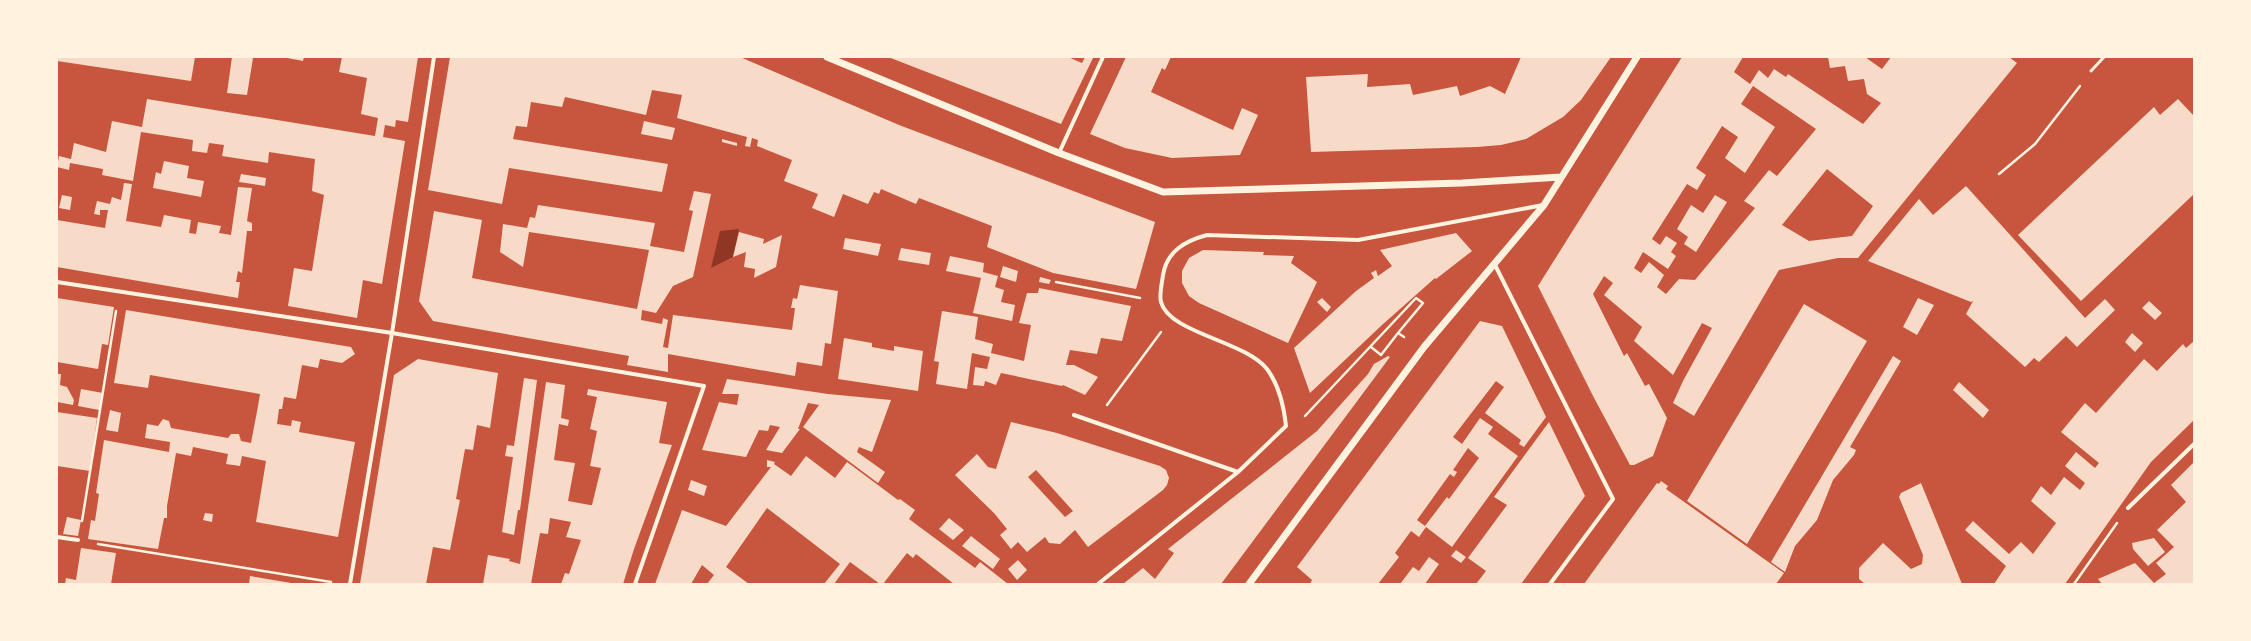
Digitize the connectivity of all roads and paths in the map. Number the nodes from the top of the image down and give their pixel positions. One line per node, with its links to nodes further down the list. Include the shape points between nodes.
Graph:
1 (434, 57): 17 (street)
2 (828, 57): 7 (street)
3 (1103, 57): 7 (street)
4 (1637, 57): 9 (street)
5 (2104, 57): 6 (lane)
6 (2091, 71): 8 (path, via 2035,144)
7 (1059, 153): 9 (street, via 1163,192 1462,183)
8 (1999, 174)
9 (1561, 177): 10 (street)
10 (1544, 205): 11 (street); 15 (street, via 1358,240 1207,235 1189,240 1176,248 1164,266)
11 (1494, 263): 20 (street); 34 (street, via 1613,499)
12 (57, 282): 14 (street)
13 (1056, 282): 15 (path)
14 (119, 293): 17 (street); 28 (path)
15 (1160, 302): 16 (street)
16 (1171, 319): 22 (path); 23 (street, via 1249,354 1267,369 1283,403)
17 (392, 333): 30 (street); 31 (street, via 704,386)
18 (1398, 333): 19 (path, via 1381,355); 19 (path, via 1423,303 1416,298); 20 (path)
19 (1370, 347): 23 (path, via 1305,416)
20 (1424, 347): 33 (street)
21 (1074, 415): 22 (street)
22 (1094, 423): 25 (street)
23 (1286, 426): 25 (street)
24 (2194, 444): 26 (street)
25 (1238, 472): 32 (street)
26 (2128, 508): 35 (path)
27 (57, 537): 28 (street)
28 (78, 540): 29 (path)
29 (336, 583)
30 (350, 584)
31 (635, 584)
32 (1098, 584)
33 (1249, 584)
34 (1550, 584)
35 (2074, 584)

